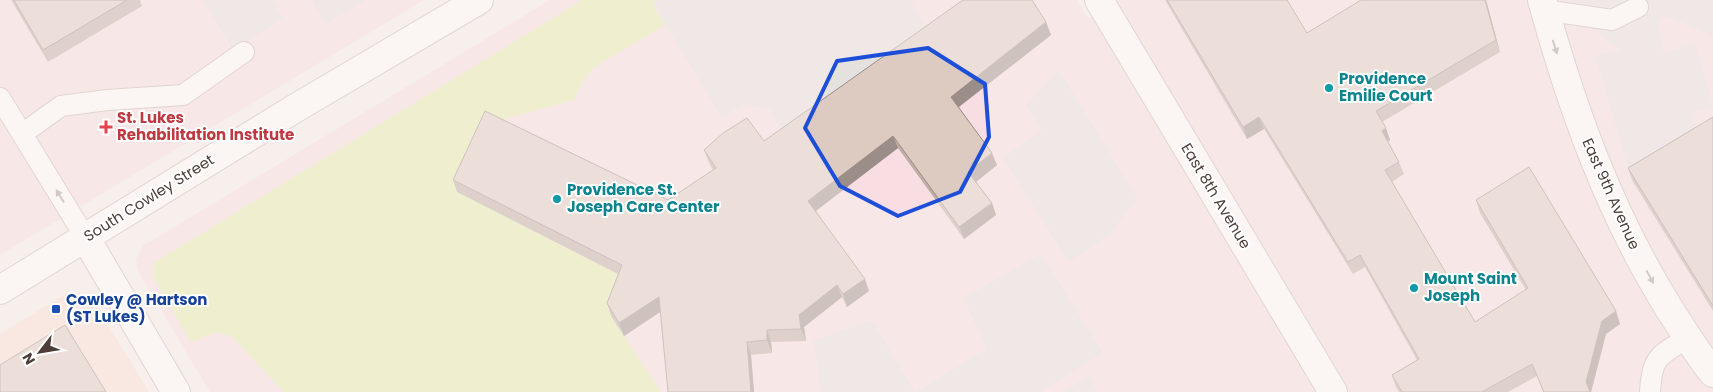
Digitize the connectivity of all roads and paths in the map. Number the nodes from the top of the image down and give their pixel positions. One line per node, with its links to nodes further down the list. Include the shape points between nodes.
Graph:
1 (479, 0): 8 (street, South Cowley Street)
2 (1099, 0): 13 (street, East 8th Avenue)
3 (1626, 0): 4 (lane, via 1638,7 1612,20)
4 (1543, 5): 10 (street, East 9th Avenue, one-way to 10, via 1581,127 1617,214 1655,287)
5 (244, 52): 7 (lane, via 183,95 62,106)
6 (0, 98): 7 (lane)
7 (22, 134): 8 (lane, one-way to 7)
8 (85, 238): 9 (street, South Cowley Street); 12 (street)
9 (0, 290)
10 (1687, 338): 11 (street, East 9th Avenue); 14 (lane, via 1660,355 1651,372)
11 (1713, 372)
12 (176, 392)
13 (1333, 392)
14 (1650, 392)

